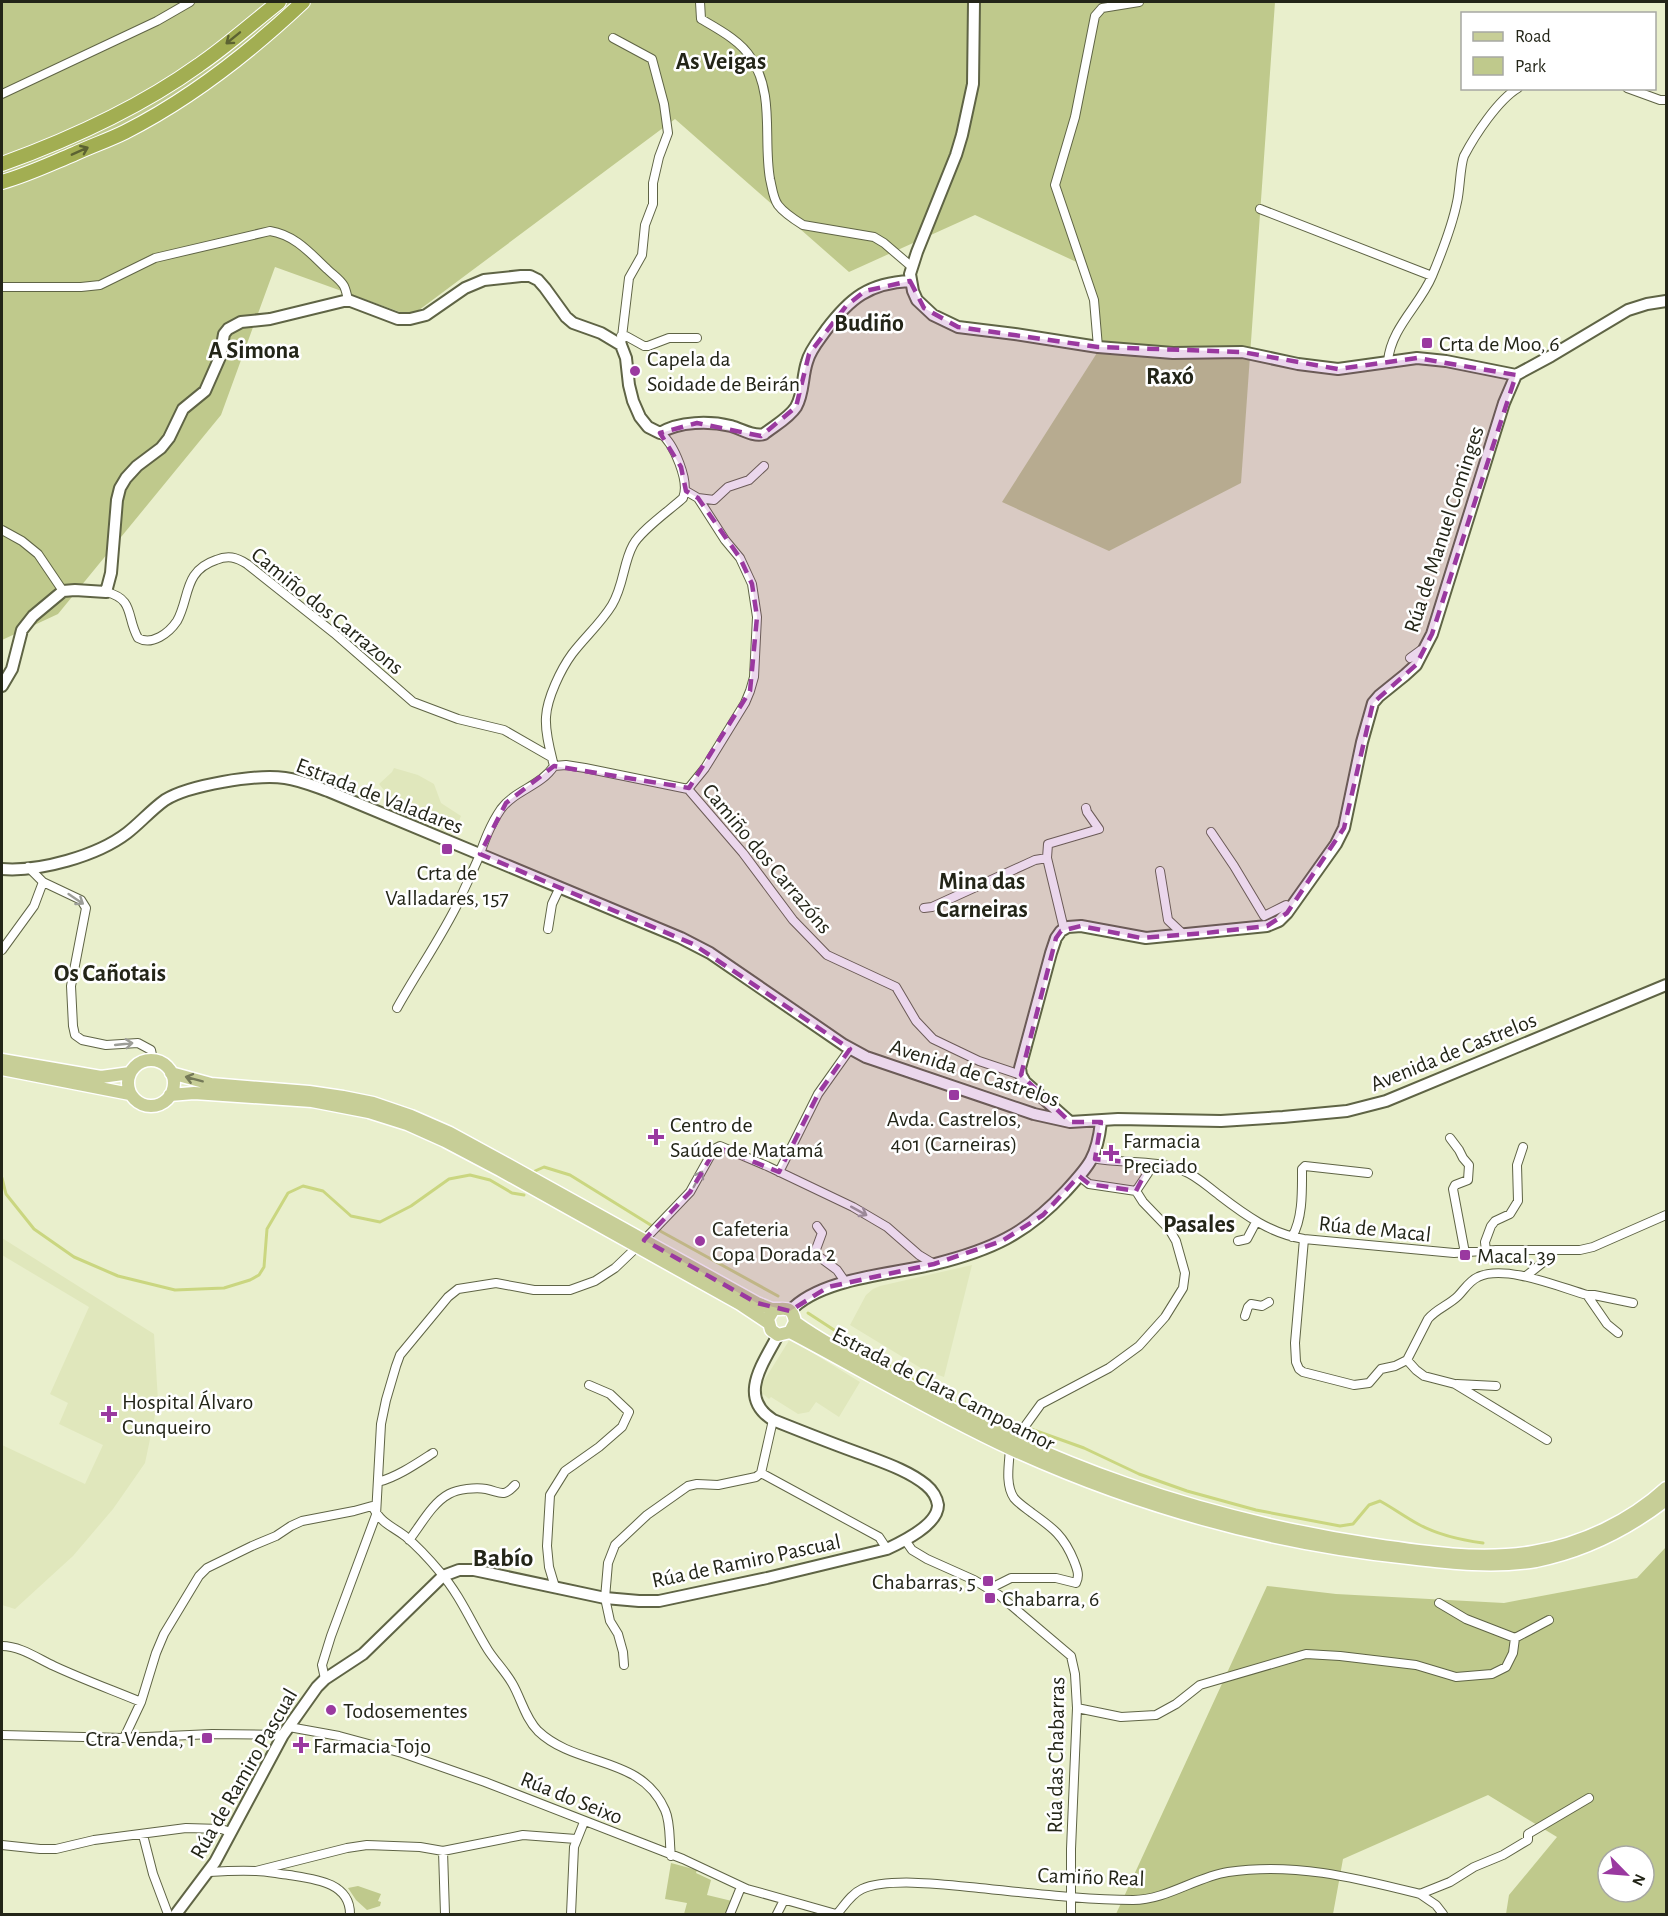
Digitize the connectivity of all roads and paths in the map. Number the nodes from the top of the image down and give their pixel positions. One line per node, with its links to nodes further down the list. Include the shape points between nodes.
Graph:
1 (190, 2): 10 (street, via 158,21)
2 (279, 2): 12 (highway, one-way to 12, via 200,65 134,106)
3 (303, 2): 13 (highway, one-way to 3, via 125,132 170,106 233,61)
4 (700, 2): 15 (street, via 701,19 745,50 760,75 766,97 769,172 778,205 803,225 874,237)
5 (974, 2): 15 (street, via 973,84 962,135)
6 (1139, 2): 23 (street, via 1102,8 1095,16 1075,117 1055,185 1094,300)
7 (613, 38): 22 (street, via 652,59 668,133 653,183 653,204 645,225 642,255 629,278)
8 (1515, 90): 16 (street, via 1479,132 1464,158 1457,203)
9 (1632, 90): 11 (street)
10 (2, 94)
11 (1666, 100)
12 (2, 164)
13 (2, 182)
14 (1260, 209): 16 (street)
15 (912, 267): 17 (street)
16 (1432, 276): 24 (street, via 1402,324)
17 (910, 281): 23 (street, via 924,308 958,327); 26 (street, via 865,291 846,306 809,354 796,407 764,434 697,423)
18 (2, 287): 19 (street, via 100,285 154,258 270,231 281,233 310,251 345,288)
19 (348, 300): 22 (street, via 398,319 410,319 426,315 484,279 530,276 538,280 573,323); 32 (street, via 241,322 228,329 205,391 183,410 162,448 137,466 120,488)
20 (1666, 301): 25 (street, via 1628,310)
21 (697, 338): 22 (street, via 669,338 644,346 626,336)
22 (621, 340): 26 (street, via 628,385 639,417)
23 (1098, 347): 24 (street, via 1173,353 1242,352 1338,369)
24 (1388, 361): 25 (street, via 1446,361)
25 (1516, 375): 33 (street, Rúa de Manuel Cominges)
26 (660, 433): 28 (street, via 677,459)
27 (764, 466): 29 (street, via 749,480 728,488 714,500)
28 (686, 492): 29 (street); 36 (street, via 633,544 617,596 562,670 546,715)
29 (698, 498): 38 (street, via 740,558 752,584 757,617 750,691 705,768)
30 (2, 530): 31 (street, via 38,554)
31 (63, 591): 32 (street); 35 (street, via 22,630 12,669)
32 (106, 592): 36 (street, Camiño dos Carrazons, via 125,602 138,638 149,642 176,622 186,591 204,564 233,557 334,633 413,702 458,719 504,730)
33 (1425, 651): 34 (street, via 1420,650); 49 (street, Rúa de Manuel Cominges, via 1416,665 1373,703 1344,828)
34 (1410, 658)
35 (2, 686)
36 (551, 757): 37 (street)
37 (554, 766): 38 (street, Camiño dos Carrazóns, via 585,768); 41 (street, via 506,803 492,823)
38 (688, 789): 61 (street, Camiño dos Carrazóns, via 793,920 826,955 896,987 916,1021 933,1039)
39 (1086, 808): 42 (street, via 1099,829 1048,844)
40 (1211, 832): 49 (street, via 1264,916 1286,906)
41 (480, 854): 43 (street, Estrada de Valadares, via 320,788 269,777 182,792 165,800 129,832 94,853); 47 (street, Avenida de Castrelos); 55 (street, via 443,932)
42 (1047, 858): 48 (street); 51 (street)
43 (28, 867): 44 (street, Estrada de Valadares); 46 (street)
44 (2, 869)
45 (1160, 871): 52 (street, via 1168,920)
46 (43, 882): 53 (street, via 34,906); 57 (street, one-way to 57, via 81,900 86,908 71,986 75,1035 106,1045 138,1043 151,1050)
47 (560, 887): 50 (street); 56 (street, Avenida de Castrelos, via 702,949)
48 (924, 908)
49 (1291, 908): 52 (street, Rúa de Manuel Cominges, via 1279,921 1267,926)
50 (548, 928)
51 (1064, 929): 52 (street, Rúa de Manuel Cominges, via 1081,926 1141,938); 61 (street, via 1051,953)
52 (1184, 935)
53 (2, 950)
54 (1666, 986): 65 (street, Avenida de Castrelos, via 1361,1109 1221,1121)
55 (397, 1008)
56 (850, 1049): 64 (street, Avenida de Castrelos, via 973,1094); 70 (street, via 818,1094)
57 (153, 1060): 59 (main road, Estrada de Clara Campoamor, via 140,1063); 60 (main road, Estrada de Clara Campoamor, via 161,1062)
58 (2, 1067): 59 (main road, Estrada de Clara Campoamor, via 101,1077); 62 (main road, Estrada de Clara Campoamor)
59 (130, 1073): 62 (main road)
60 (171, 1073): 63 (main road); 79 (main road, Estrada de Clara Campoamor, one-way to 60, via 459,1138 411,1116 343,1097 211,1084)
61 (1021, 1075): 64 (street)
62 (130, 1094): 63 (main road, Estrada de Clara Campoamor, via 147,1106 160,1104)
63 (170, 1095): 79 (main road, Estrada de Clara Campoamor, via 194,1093 312,1101 398,1121)
64 (1070, 1122): 65 (street, Avenida de Castrelos)
65 (1101, 1122): 68 (street)
66 (1450, 1138): 83 (street, via 1469,1165 1468,1180 1453,1189)
67 (1523, 1147): 82 (street, via 1517,1165 1518,1201 1510,1214 1492,1223)
68 (1093, 1158): 69 (street, Rúa de Macal); 72 (street)
69 (1150, 1164): 73 (street); 75 (street, Rúa de Macal, via 1191,1174)
70 (779, 1172): 79 (street, one-way to 70, via 690,1192 717,1147); 84 (street, one-way to 84, via 888,1227)
71 (1368, 1173): 77 (street, via 1305,1166)
72 (1079, 1176): 73 (street, via 1089,1184); 84 (street, via 1024,1229 976,1252)
73 (1136, 1191): 100 (street, via 1176,1241 1185,1273 1183,1288 1165,1317 1139,1346 1109,1368 1041,1404)
74 (1666, 1215): 81 (street, Rúa de Macal, via 1593,1247)
75 (1256, 1222): 77 (street, Rúa de Macal); 80 (street, via 1247,1239)
76 (817, 1226): 86 (street, via 822,1233 815,1252)
77 (1292, 1237): 78 (street, Rúa de Macal)
78 (1304, 1239): 83 (street, Rúa de Macal); 95 (street, via 1294,1343 1299,1369 1354,1384 1369,1383 1381,1369)
79 (644, 1240): 90 (main road, Estrada de Clara Campoamor); 92 (main road, Estrada de Clara Campoamor); 104 (street, via 615,1268 570,1290 534,1290 496,1283 458,1289 448,1297 400,1355 381,1424)
80 (1238, 1241)
81 (1549, 1250): 82 (street, Rúa de Macal); 85 (street, via 1546,1260)
82 (1486, 1251): 83 (street, Rúa de Macal)
83 (1465, 1253)
84 (934, 1264): 86 (street)
85 (1526, 1276): 87 (street); 95 (street, via 1492,1273 1474,1279 1432,1314)
86 (846, 1283): 93 (street, via 814,1293 794,1306)
87 (1587, 1295): 89 (street); 94 (street)
88 (1269, 1302): 91 (street, via 1262,1306 1251,1304)
89 (1633, 1303)
90 (774, 1309): 92 (main road); 93 (main road, Estrada de Clara Campoamor, via 782,1308)
91 (1245, 1316)
92 (767, 1322): 93 (main road, Estrada de Clara Campoamor, via 771,1330)
93 (788, 1325): 99 (street, via 760,1372 754,1390 756,1405); 100 (main road, Estrada de Clara Campoamor, via 916,1401)
94 (1618, 1333)
95 (1407, 1360): 96 (street, via 1424,1376)
96 (1455, 1384): 98 (street); 101 (street)
97 (589, 1385): 113 (street, via 610,1394 629,1412 622,1427 565,1471 550,1495 547,1546)
98 (1496, 1386)
99 (772, 1420): 103 (street); 110 (street, Rúa de Ramiro Pascual, via 900,1470 929,1487 938,1504 934,1516)
100 (1015, 1440): 106 (main road, Estrada de Clara Campoamor, via 1109,1479 1212,1512 1317,1536 1447,1553 1514,1554 1568,1544 1614,1525); 107 (main road, Estrada de Clara Campoamor, via 1127,1496 1237,1528 1338,1549 1446,1562 1514,1563 1571,1552 1618,1533); 114 (street, via 1010,1490 1014,1498 1055,1529 1072,1556 1078,1577 1076,1583 1056,1578 1011,1578)
101 (1547, 1440)
102 (433, 1453): 104 (street)
103 (761, 1473): 111 (street, via 879,1537); 115 (street, via 718,1485 692,1485 647,1515 611,1552)
104 (378, 1482): 108 (street)
105 (515, 1485): 109 (street, via 501,1494 485,1488 456,1490 446,1495)
106 (1666, 1488)
107 (1666, 1500)
108 (376, 1515): 109 (street); 121 (street, via 331,1636 322,1665); 122 (street, via 372,1506 302,1521 207,1568 164,1634)
109 (409, 1540): 112 (street)
110 (905, 1540): 111 (street, Rúa de Ramiro Pascual); 114 (street, Rúa das Chabarras, via 927,1559)
111 (887, 1549): 115 (street, Rúa de Ramiro Pascual, via 677,1598)
112 (443, 1576): 113 (street, Rúa de Ramiro Pascual, via 474,1570); 121 (street, Rúa de Ramiro Pascual, via 363,1654); 134 (street, via 537,1730 565,1750 643,1779 656,1794 666,1812)
113 (555, 1587): 115 (street, Rúa de Ramiro Pascual)
114 (989, 1589): 123 (street, Rúa das Chabarras, via 1071,1656)
115 (605, 1598): 120 (street)
116 (1439, 1603): 118 (street, via 1466,1619)
117 (1549, 1620): 118 (street)
118 (1515, 1638): 123 (street, via 1506,1666 1492,1674 1456,1677 1416,1665 1306,1653 1200,1685 1156,1715 1121,1717)
119 (2, 1646): 122 (street, via 35,1656)
120 (624, 1665)
121 (325, 1679): 124 (street, Rúa de Ramiro Pascual)
122 (141, 1702): 126 (street)
123 (1077, 1708): 139 (street, Rúa das Chabarras)
124 (286, 1731): 126 (street, Rúa do Seixo); 128 (street, Rúa do Seixo, via 339,1736 402,1753); 129 (street, Rúa de Ramiro Pascual)
125 (2, 1735): 126 (street, Rúa do Seixo)
126 (124, 1738)
127 (1589, 1798): 138 (street, via 1528,1834 1528,1840 1503,1855)
128 (584, 1822): 131 (street); 134 (street, Rúa do Seixo)
129 (231, 1832): 130 (street, via 186,1828); 136 (street, Rúa de Ramiro Pascual)
130 (143, 1835): 132 (street, via 56,1849); 141 (street)
131 (576, 1839): 133 (street, via 523,1835); 145 (street)
132 (2, 1845)
133 (443, 1851): 135 (street, via 367,1845); 144 (street)
134 (671, 1856): 137 (street, Rúa do Seixo)
135 (256, 1871): 136 (street); 143 (street, via 315,1878 333,1886 344,1895)
136 (209, 1872): 142 (street, Rúa de Ramiro Pascual)
137 (741, 1887): 140 (street, Rúa do Seixo); 146 (street)
138 (1420, 1894): 139 (street, Camiño Real, via 1341,1875 1275,1868 1226,1872 1135,1900); 150 (street, Camiño Real)
139 (1071, 1896): 148 (street, Camiño Real, via 936,1883 884,1884 854,1894); 149 (street, Rúa das Chabarras)
140 (784, 1900): 147 (street); 148 (street, Rúa do Seixo)
141 (168, 1914)
142 (176, 1914)
143 (350, 1914)
144 (445, 1914)
145 (571, 1914)
146 (730, 1914)
147 (777, 1914)
148 (837, 1914)
149 (1071, 1914)
150 (1443, 1914)

